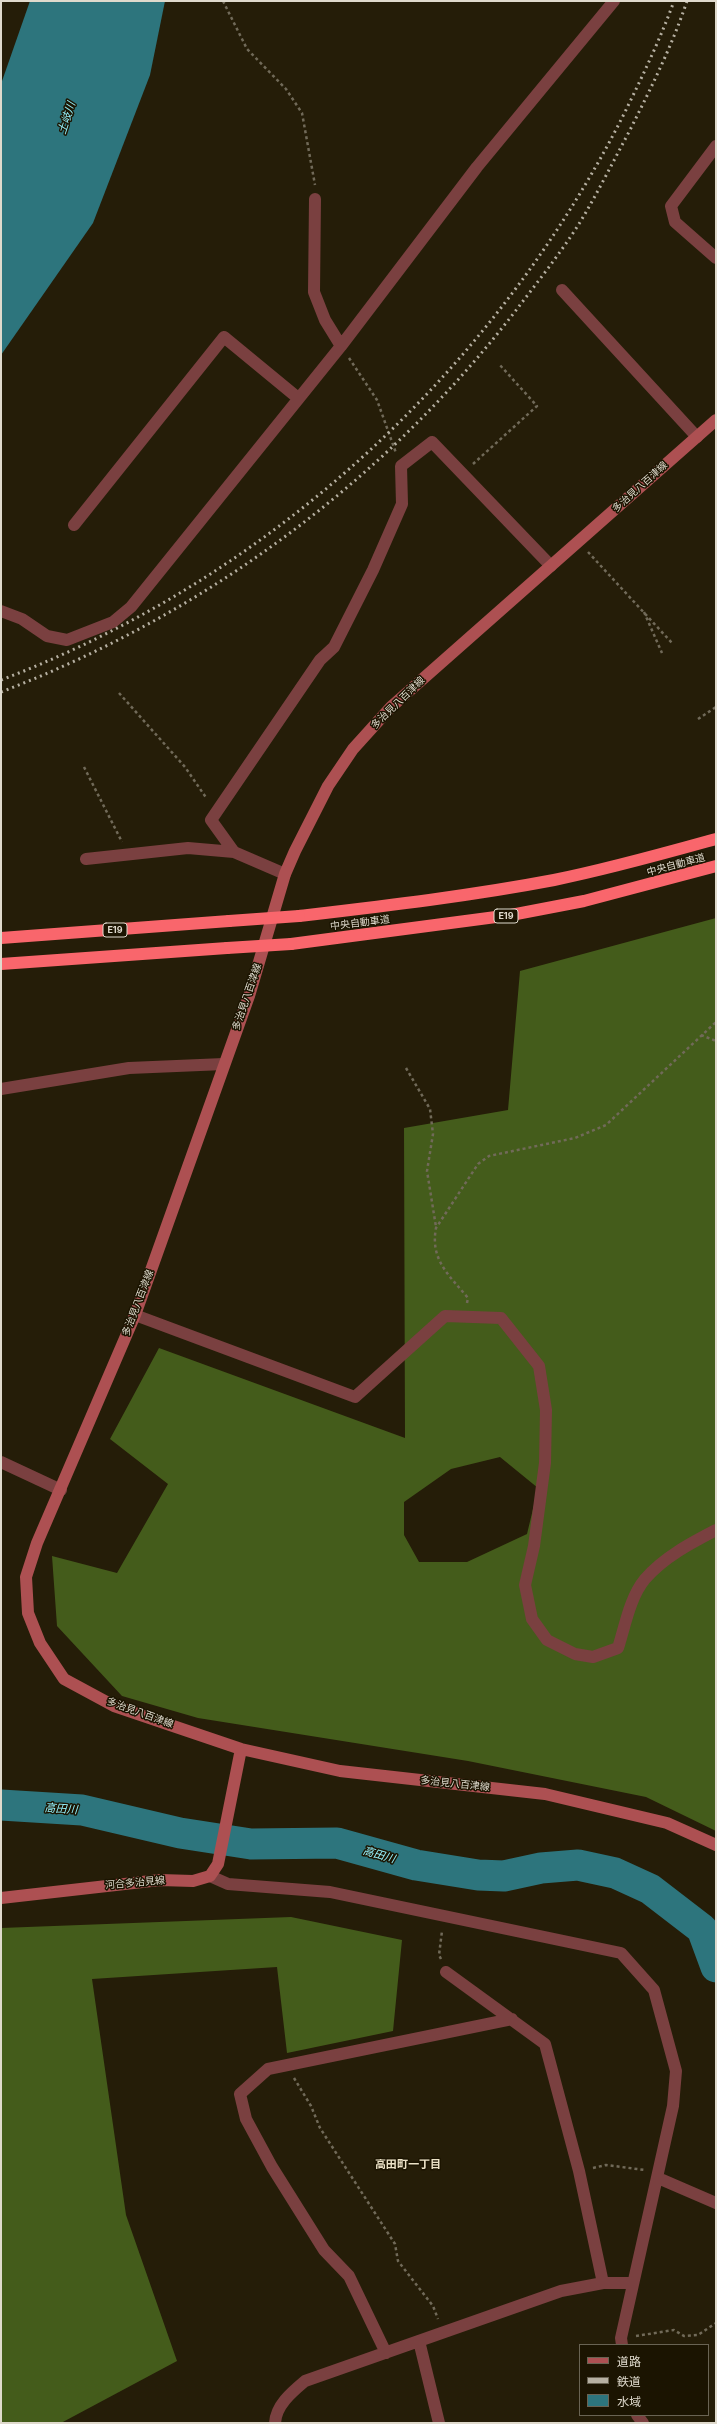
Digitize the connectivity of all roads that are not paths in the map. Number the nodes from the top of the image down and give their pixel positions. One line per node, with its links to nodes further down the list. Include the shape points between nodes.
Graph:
1 (614, 1): 6 (street, via 477,167)
2 (716, 146): 4 (street, via 671,206 675,222)
3 (315, 200): 6 (street, via 314,292 325,320)
4 (716, 258)
5 (562, 290): 9 (street)
6 (341, 346): 7 (street)
7 (298, 398): 10 (street, via 224,337); 12 (street, via 131,607 113,622 67,640 47,636 22,619)
8 (716, 420): 9 (main road, 多治見八百津線)
9 (697, 436): 11 (main road, 多治見八百津線)
10 (74, 526)
11 (551, 566): 14 (street, via 432,442 402,466 402,504 373,570 334,647 320,660 211,820); 17 (main road, 多治見八百津線, via 391,707 353,749 328,786)
12 (1, 611)
13 (716, 840): 18 (highway, 中央自動車道 / E19, bridge, via 532,884 420,902 299,916)
14 (234, 852): 15 (street, via 188,848); 17 (street)
15 (86, 859)
16 (716, 866): 19 (highway, 中央自動車道 / E19, bridge, via 584,901 511,915 291,944)
17 (285, 874): 20 (main road, 多治見八百津線, via 249,996)
18 (1, 938)
19 (1, 964)
20 (224, 1064): 21 (street, via 129,1068); 22 (main road, 多治見八百津線)
21 (1, 1089)
22 (135, 1315): 24 (main road, 多治見八百津線); 25 (street, via 355,1397 446,1316 501,1318 539,1366 546,1410 545,1463 534,1546 525,1585 532,1619 547,1640 575,1654 593,1657 618,1648 632,1604 645,1580 679,1550)
23 (1, 1462): 24 (street)
24 (61, 1490): 26 (main road, 多治見八百津線, via 36,1543 26,1577 28,1613 40,1643 64,1679 114,1706)
25 (716, 1530)
26 (241, 1749): 27 (main road, 多治見八百津線, via 340,1771 545,1794 667,1823); 28 (main road, via 218,1864)
27 (716, 1845)
28 (210, 1876): 29 (main road, 河合多治見線, via 193,1881 160,1880); 32 (street, via 228,1884 330,1892 621,1954 654,1990 676,2071 674,2106)
29 (1, 1898)
30 (446, 1972): 31 (street)
31 (512, 2019): 34 (street, via 545,2044 578,2171); 38 (street, via 268,2068 240,2094 246,2119 272,2168 324,2250 349,2276)
32 (659, 2175): 33 (street); 35 (street)
33 (716, 2203)
34 (603, 2283): 35 (street); 36 (street, via 561,2291)
35 (634, 2283): 37 (street)
36 (419, 2341): 38 (street); 40 (street)
37 (621, 2341)
38 (386, 2353): 39 (street, via 305,2381 287,2395 275,2417)
39 (275, 2423)
40 (439, 2423)

